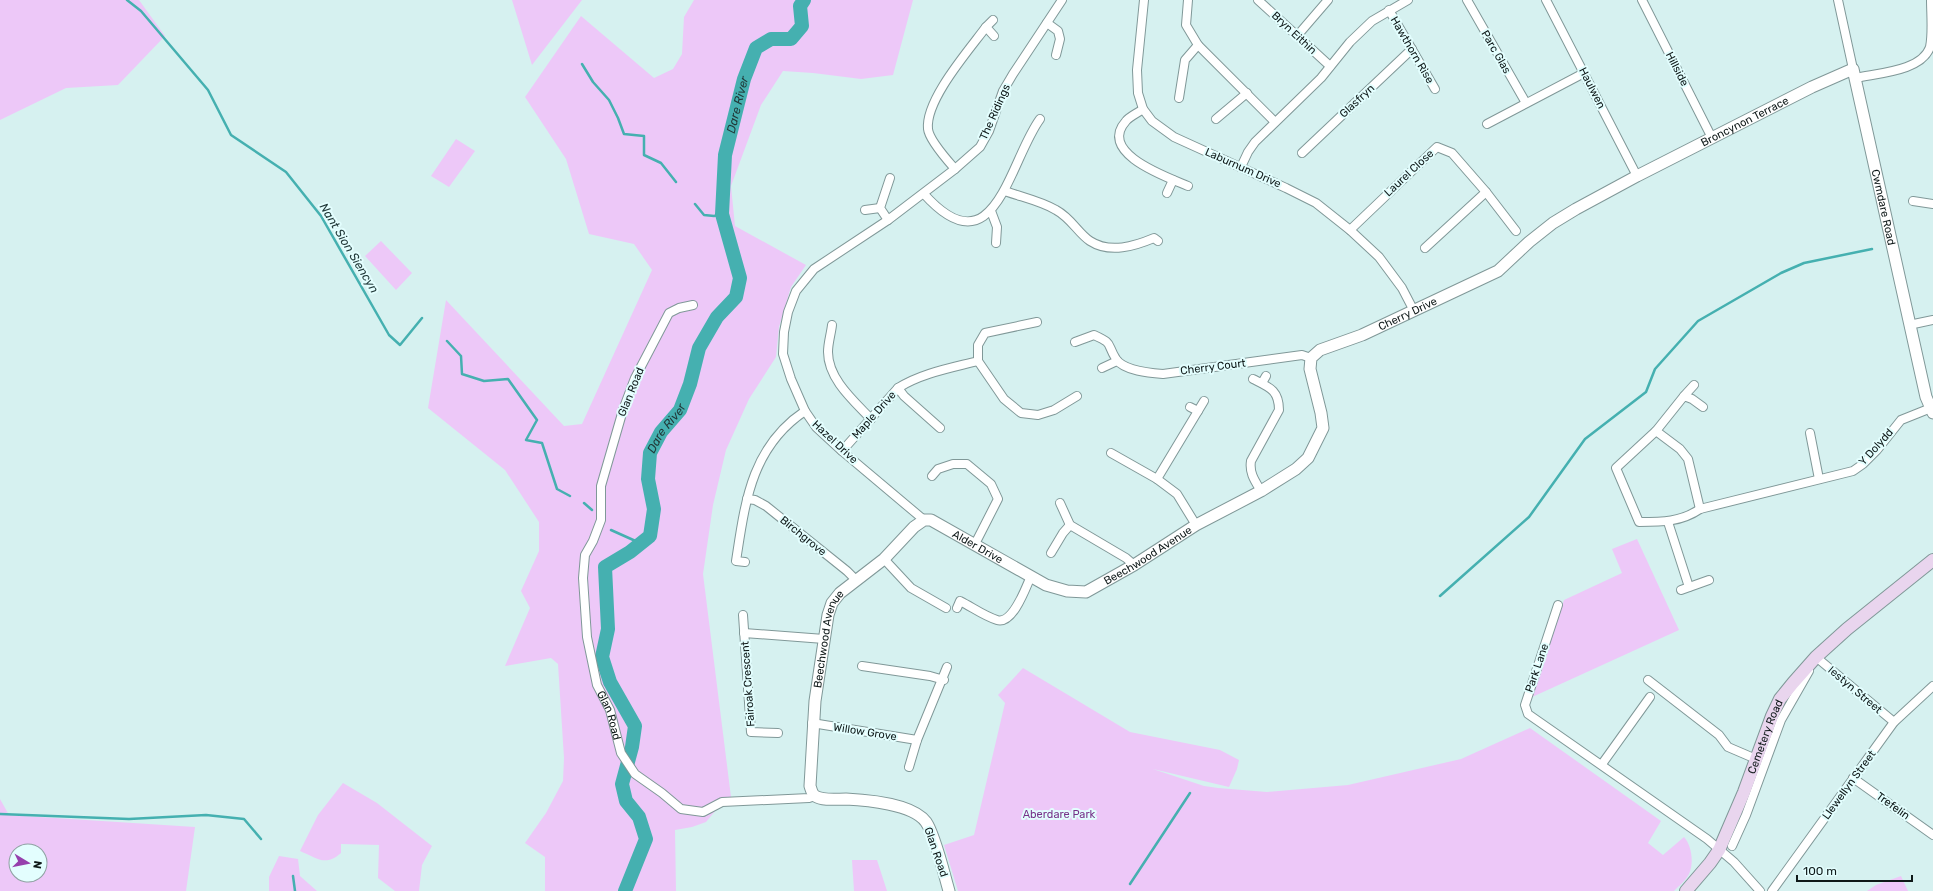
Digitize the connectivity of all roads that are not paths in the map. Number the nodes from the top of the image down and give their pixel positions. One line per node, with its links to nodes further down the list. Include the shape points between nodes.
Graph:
1 (1062, 0): 14 (street, The Ridings)
2 (1144, 0): 28 (street, Laburnum Drive, via 1137,70 1138,93)
3 (1188, 0): 18 (street, via 1186,25)
4 (1258, 0): 17 (street, Bryn Eithin)
5 (1328, 0): 17 (street)
6 (1408, 0): 12 (street)
7 (1467, 0): 27 (street, Parc Glas)
8 (1546, 0): 22 (street, Haulwen)
9 (1642, 0): 33 (street, Hillside)
10 (1838, 0): 23 (street, Cwmdare Road)
11 (1931, 0): 23 (street, via 1932,38 1930,48 1919,62 1910,67)
12 (1389, 10): 19 (street, Hawthorn Rise); 21 (street, via 1372,21)
13 (993, 20): 15 (street)
14 (1047, 23): 20 (street, via 1058,31 1060,39); 36 (street, The Ridings, via 1003,91 989,131 980,147)
15 (986, 26): 16 (street); 36 (street, via 950,76 931,108 928,130)
16 (994, 36)
17 (1297, 36): 21 (street, Bryn Eithin)
18 (1198, 46): 25 (street); 26 (street, via 1186,60)
19 (1412, 49): 24 (street, Hawthorn Rise); 34 (street, Glasfryn)
20 (1056, 55)
21 (1330, 66): 31 (street)
22 (1584, 73): 27 (street); 37 (street, Haulwen)
23 (1854, 73): 33 (street, Broncynon Terrace, via 1812,86); 61 (street, Cwmdare Road)
24 (1435, 89)
25 (1247, 93): 30 (street); 31 (street)
26 (1179, 98)
27 (1526, 103): 32 (street)
28 (1143, 109): 35 (street, Laburnum Drive, via 1152,121 1174,137); 39 (street, via 1121,127 1121,146 1130,158)
29 (1040, 118): 41 (street, via 1030,132)
30 (1216, 119)
31 (1275, 122): 35 (street, via 1248,152)
32 (1487, 124)
33 (1712, 138): 37 (street, Broncynon Terrace)
34 (1302, 153)
35 (1241, 167): 51 (street, Laburnum Drive, via 1316,203)
36 (955, 169): 44 (street, The Ridings)
37 (1637, 176): 57 (street, Cherry Drive, via 1553,222 1498,271)
38 (890, 178): 47 (street)
39 (1173, 180): 40 (street); 43 (street)
40 (1188, 186)
41 (1005, 191): 49 (street); 53 (street, via 1056,210 1071,220 1090,241 1114,249 1140,244 1154,238)
42 (1486, 192): 51 (street, Laurel Close, via 1452,153 1437,147); 52 (street, Laurel Close); 55 (street)
43 (1167, 193)
44 (924, 194): 49 (street, via 938,209 968,222 983,217); 50 (street, The Ridings)
45 (1913, 201): 46 (street)
46 (1933, 204)
47 (880, 208): 48 (street); 50 (street)
48 (865, 210)
49 (990, 211): 54 (street, via 997,227)
50 (888, 220): 75 (street, Hazel Drive, via 814,269 796,290 784,332 783,354)
51 (1350, 230): 57 (street, Laburnum Drive, via 1379,257 1402,288)
52 (1516, 231)
53 (1158, 241)
54 (996, 243)
55 (1425, 248)
56 (693, 305): 125 (street, Glan Road, via 669,313 635,378 601,486 601,520 585,555 583,578 587,636 597,685 610,710 621,753 635,774 681,809 703,812 722,802)
57 (1414, 311): 63 (street, Cherry Drive, via 1362,335 1320,350)
58 (1933, 320): 61 (street)
59 (1037, 322): 65 (street, via 985,333 978,345)
60 (832, 324): 78 (street, via 828,353 833,372 842,388)
61 (1910, 325): 77 (street, Cwmdare Road, via 1926,397)
62 (1075, 342): 64 (street, via 1094,335 1108,341)
63 (1311, 358): 64 (street, Cherry Court, via 1302,355 1163,374 1146,373); 87 (street, via 1310,369 1322,414 1323,428 1308,458 1296,469)
64 (1117, 360): 66 (street)
65 (978, 361): 69 (street, Maple Drive, via 922,376); 70 (street, via 1004,399 1021,413 1038,415 1054,410)
66 (1102, 368)
67 (1253, 379): 87 (street, via 1264,380 1276,394 1279,405 1275,419 1251,461 1250,472)
68 (1694, 385): 71 (street, Y Dolydd)
69 (898, 388): 78 (street, Maple Drive); 79 (street)
70 (1077, 396)
71 (1684, 396): 74 (street); 80 (street, Y Dolydd)
72 (1204, 400): 76 (street)
73 (1190, 407): 76 (street)
74 (1703, 407)
75 (805, 410): 82 (street, Hazel Drive, via 816,427); 88 (street, via 782,430 767,450 756,469)
76 (1198, 411): 85 (street)
77 (1932, 411): 86 (street, Y Dolydd, via 1901,420 1877,450 1853,471)
78 (871, 419): 82 (street, Maple Drive)
79 (940, 428)
80 (1656, 431): 90 (street, via 1680,449 1688,459); 92 (street, Y Dolydd, via 1616,468 1639,522)
81 (1810, 433): 86 (street)
82 (842, 451): 91 (street, Hazel Drive)
83 (1111, 453): 85 (street)
84 (932, 476): 95 (street, via 938,469 953,464 966,464 991,484 998,499)
85 (1157, 479): 94 (street, via 1177,494)
86 (1819, 479): 90 (street, Y Dolydd)
87 (1261, 491): 94 (street, Beechwood Avenue)
88 (747, 499): 99 (street, via 736,561); 102 (street, Birchgrove, via 766,506 847,570)
89 (1060, 503): 93 (street)
90 (1700, 509): 92 (street, Y Dolydd, via 1688,517)
91 (924, 520): 95 (street, Alder Drive, via 937,522); 97 (street, Beechwood Avenue)
92 (1668, 522): 103 (street, via 1685,588)
93 (1070, 525): 96 (street); 100 (street)
94 (1196, 525): 100 (street, Beechwood Avenue)
95 (975, 544): 101 (street, Alder Drive)
96 (1051, 553)
97 (884, 558): 102 (street, Beechwood Avenue); 105 (street, via 911,588)
98 (1933, 560): 110 (main road, Cemetery Road, via 1846,629)
99 (745, 562)
100 (1134, 565): 101 (street, Beechwood Avenue, via 1086,592 1067,591 1046,585)
101 (1031, 576): 106 (street, via 1018,605 1007,619 998,620 960,601)
102 (856, 580): 109 (street, Beechwood Avenue, via 832,602)
103 (1709, 580)
104 (1558, 606): 122 (street, Park Lane, via 1525,704 1528,714)
105 (946, 608)
106 (957, 608)
107 (743, 616): 108 (street, Fairoak Crescent)
108 (744, 633): 109 (street, Fairoak Crescent); 119 (street, Fairoak Crescent, via 751,732)
109 (824, 639): 118 (street, Beechwood Avenue)
110 (1813, 660): 117 (street, Iestyn Street); 121 (main road, Cemetery Road, via 1780,699); 126 (street, Cemetery Road, via 1781,720)
111 (862, 666): 113 (street)
112 (947, 667): 113 (street)
113 (944, 680): 120 (street)
114 (1648, 680): 121 (street, via 1719,735 1728,748)
115 (1933, 686): 117 (street, Llewellyn Street)
116 (1650, 697): 122 (street)
117 (1894, 722): 124 (street, Llewellyn Street)
118 (812, 723): 120 (street, Willow Grove); 125 (street, Beechwood Avenue, via 810,786)
119 (778, 733)
120 (917, 740): 123 (street)
121 (1756, 759): 126 (main road, Cemetery Road)
122 (1602, 764): 129 (street, Park Lane)
123 (909, 766)
124 (1853, 778): 127 (street, Trefelin); 133 (street, Llewellyn Street)
125 (815, 796): 130 (street, Glan Road, via 901,807 919,815 932,834)
126 (1738, 821): 128 (street, Cemetery Road); 129 (main road, Cemetery Road)
127 (1933, 835)
128 (1732, 846)
129 (1719, 850): 131 (main road, Cemetery Road); 132 (street, Park Lane, via 1734,862)
130 (949, 891)
131 (1686, 891)
132 (1760, 891)
133 (1772, 891)

